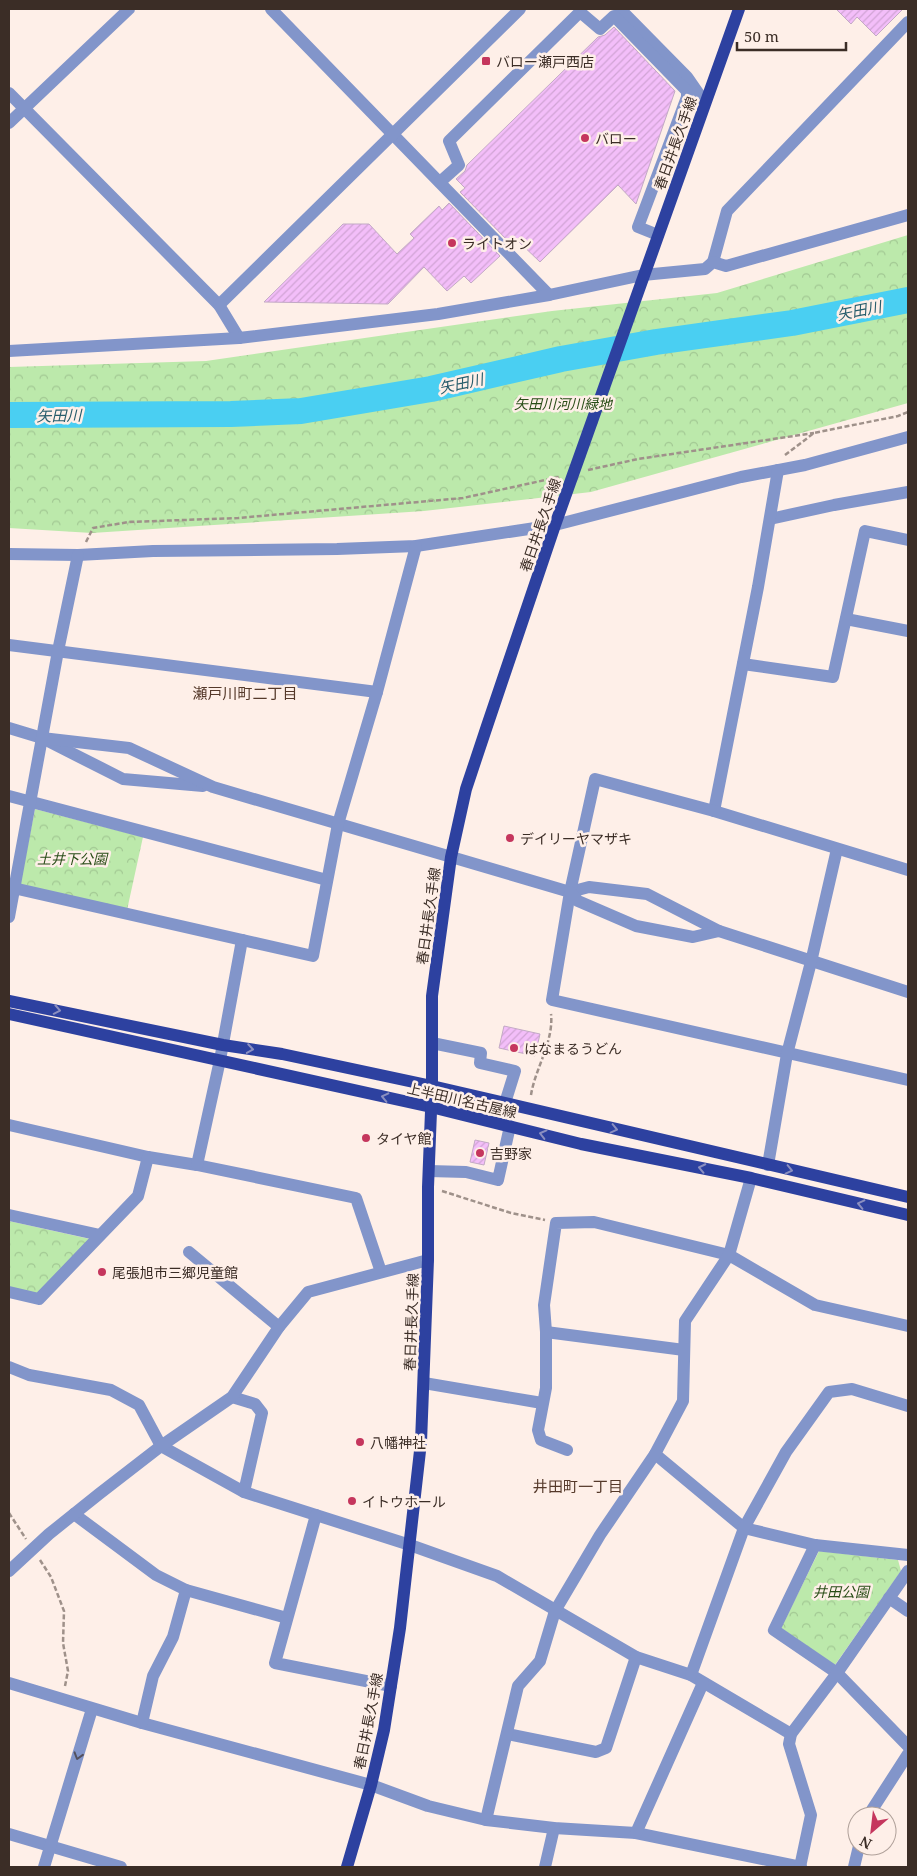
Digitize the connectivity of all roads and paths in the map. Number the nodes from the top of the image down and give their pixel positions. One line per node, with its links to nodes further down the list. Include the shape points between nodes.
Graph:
1 (129, 9): 9 (street)
2 (271, 9): 11 (street)
3 (520, 9): 11 (street)
4 (620, 9): 8 (street, via 687,77)
5 (739, 9): 8 (main road, 春日井長久手線)
6 (908, 22): 15 (street, via 727,211)
7 (9, 93): 9 (street)
8 (705, 103): 14 (main road, 春日井長久手線)
9 (24, 108): 10 (street); 18 (street)
10 (9, 123)
11 (394, 133): 12 (street); 18 (street)
12 (440, 182): 14 (street, via 459,165 449,141 580,12 600,29 614,16 687,91 638,227); 17 (street)
13 (908, 215): 15 (street, via 726,266)
14 (658, 235): 16 (main road, 春日井長久手線)
15 (713, 262): 16 (street, via 705,269)
16 (643, 275): 17 (street); 30 (main road, 春日井長久手線)
17 (549, 295): 19 (street, via 438,314)
18 (219, 305): 19 (street)
19 (239, 338): 20 (street)
20 (9, 351)
21 (908, 412): 22 (path)
22 (814, 433): 24 (path); 26 (path, via 638,459)
23 (908, 437): 25 (street)
24 (784, 456)
25 (778, 470): 29 (street); 30 (street)
26 (580, 472)
27 (560, 476): 34 (path, via 463,498 238,518 129,522 94,528)
28 (908, 492): 29 (street)
29 (770, 519): 39 (street)
30 (556, 521): 32 (street); 49 (main road, 春日井長久手線, via 466,789)
31 (908, 540): 35 (street, via 865,531)
32 (416, 546): 34 (street); 40 (street)
33 (9, 554): 34 (street)
34 (78, 555): 38 (street)
35 (846, 618): 36 (street); 39 (street, via 833,676)
36 (908, 631)
37 (9, 645): 38 (street)
38 (58, 651): 40 (street); 42 (street)
39 (743, 664): 46 (street)
40 (377, 692): 47 (street)
41 (9, 728): 42 (street)
42 (42, 738): 43 (street, via 129,748); 43 (street, via 124,779); 45 (street)
43 (213, 786): 47 (street)
44 (9, 796): 45 (street)
45 (31, 801): 51 (street); 52 (street)
46 (714, 811): 48 (street); 53 (street, via 595,779)
47 (338, 824): 49 (street); 51 (street)
48 (837, 849): 50 (street); 57 (street)
49 (451, 857): 53 (street); 62 (main road, 春日井長久手線, via 432,996)
50 (908, 870)
51 (327, 880): 56 (street, via 313,956)
52 (11, 888): 54 (street); 56 (street)
53 (570, 892): 55 (street, via 589,888 647,894); 55 (street, via 578,901 636,926 694,936); 59 (street)
54 (9, 917)
55 (719, 931): 57 (street)
56 (242, 940): 63 (street)
57 (811, 962): 58 (street); 64 (street)
58 (908, 992)
59 (552, 1000): 64 (street); 70 (path, via 549,1003 552,1017 549,1036 534,1078)
60 (9, 1001): 63 (main road, 上半田川名古屋線, one-way to 63)
61 (9, 1014): 65 (main road, 上半田川名古屋線)
62 (432, 1043): 67 (main road, 春日井長久手線); 68 (street, via 481,1053 480,1063 514,1071)
63 (223, 1045): 65 (street); 67 (main road, 上半田川名古屋線, one-way to 67, via 282,1054)
64 (787, 1054): 66 (street); 75 (street)
65 (220, 1060): 69 (main road, 上半田川名古屋線, one-way to 65); 74 (street)
66 (908, 1080)
67 (432, 1086): 68 (main road, 上半田川名古屋線); 69 (main road, 春日井長久手線)
68 (505, 1103): 70 (main road, 上半田川名古屋線)
69 (431, 1107): 72 (main road, 上半田川名古屋線); 76 (main road, 春日井長久手線)
70 (528, 1109): 75 (main road, 上半田川名古屋線, one-way to 75)
71 (9, 1125): 73 (street)
72 (510, 1126): 76 (street, via 498,1180 466,1172); 77 (main road, 上半田川名古屋線, one-way to 72, via 581,1144)
73 (148, 1157): 74 (street); 83 (street, via 138,1196)
74 (197, 1165): 87 (street, via 356,1198)
75 (768, 1165): 79 (main road, 上半田川名古屋線, one-way to 79)
76 (429, 1172): 78 (main road, 春日井長久手線)
77 (751, 1178): 81 (main road, 上半田川名古屋線, one-way to 77); 85 (street)
78 (428, 1187): 82 (path, via 511,1213); 86 (main road, 春日井長久手線)
79 (908, 1197)
80 (9, 1215): 83 (street)
81 (908, 1215)
82 (556, 1223): 85 (street, via 594,1222); 91 (street, via 544,1306)
83 (100, 1235): 88 (street, via 39,1299)
84 (188, 1252): 90 (street)
85 (730, 1255): 89 (street, via 815,1305); 92 (street, via 685,1320)
86 (428, 1260): 87 (street); 94 (main road, 春日井長久手線)
87 (381, 1272): 90 (street, via 308,1292)
88 (9, 1292)
89 (908, 1326)
90 (279, 1327): 95 (street)
91 (546, 1332): 92 (street); 96 (street, via 546,1388)
92 (684, 1350): 100 (street, via 682,1401)
93 (9, 1367): 98 (street, via 29,1375 111,1390 139,1405)
94 (424, 1383): 96 (street); 106 (main road, 春日井長久手線)
95 (232, 1397): 98 (street); 101 (street, via 255,1404 262,1413)
96 (542, 1403): 99 (street, via 538,1430 541,1440)
97 (908, 1406): 105 (street, via 852,1389 829,1392 786,1452)
98 (161, 1446): 101 (street); 103 (street)
99 (567, 1450)
100 (655, 1454): 105 (street); 114 (street, via 600,1535)
101 (244, 1492): 104 (street)
102 (9, 1513): 108 (path)
103 (74, 1514): 108 (street); 112 (street, via 156,1575)
104 (316, 1515): 106 (street); 116 (street)
105 (744, 1528): 107 (street); 119 (street)
106 (410, 1545): 114 (street, via 497,1576); 122 (main road, 春日井長久手線)
107 (814, 1545): 109 (street); 118 (street, via 774,1630)
108 (33, 1550): 110 (street); 123 (path, via 51,1577 64,1611 62,1643 68,1672)
109 (908, 1555)
110 (9, 1571)
111 (908, 1571): 113 (street)
112 (186, 1590): 116 (street); 125 (street, via 173,1637 152,1676)
113 (889, 1598): 115 (street); 118 (street)
114 (555, 1611): 117 (street); 126 (street, via 540,1661 518,1686)
115 (908, 1611)
116 (287, 1618): 122 (street, via 275,1663)
117 (636, 1657): 119 (street); 126 (street, via 606,1748 596,1752)
118 (838, 1673): 127 (street); 128 (street)
119 (691, 1675): 121 (street)
120 (9, 1683): 123 (street)
121 (703, 1683): 127 (street); 134 (street)
122 (391, 1686): 130 (main road, 春日井長久手線)
123 (63, 1699): 124 (street)
124 (92, 1709): 125 (street); 136 (street, one-way to 136)
125 (142, 1724): 130 (street)
126 (507, 1734): 132 (street)
127 (791, 1734): 141 (street, via 789,1744 811,1816)
128 (908, 1746)
129 (908, 1754): 131 (street)
130 (371, 1785): 132 (street, via 428,1806); 139 (main road, 春日井長久手線)
131 (874, 1806)
132 (486, 1820): 133 (street)
133 (554, 1828): 134 (street); 140 (street)
134 (636, 1833): 141 (street)
135 (9, 1834): 136 (street)
136 (50, 1846): 137 (street); 138 (street)
137 (44, 1867)
138 (121, 1867)
139 (347, 1867)
140 (545, 1867)
141 (801, 1867)

